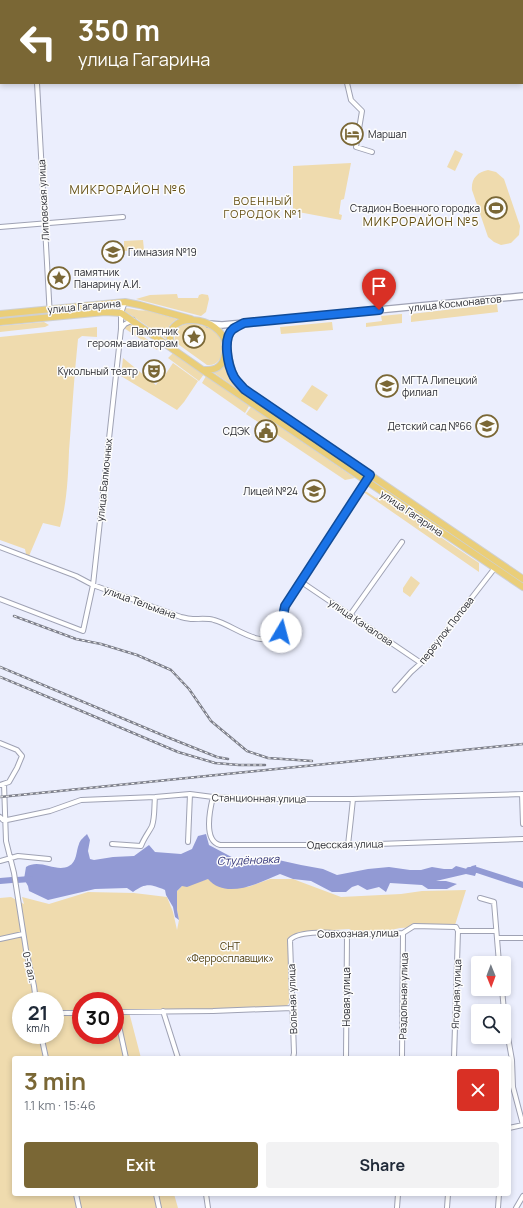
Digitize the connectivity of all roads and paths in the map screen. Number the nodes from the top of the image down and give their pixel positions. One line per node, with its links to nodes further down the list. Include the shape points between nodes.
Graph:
1 (37, 84): 5 (street, Липовская улица)
2 (347, 84): 3 (street, via 352,100 362,111 356,147)
3 (372, 152)
4 (123, 217): 5 (street)
5 (45, 223): 6 (street); 9 (street, Липовская улица)
6 (0, 227)
7 (523, 296): 16 (main road, улица Космонавтов)
8 (125, 302): 9 (main road, улица Гагарина); 10 (street, улица Балмочных); 13 (main road, улица Гагарина)
9 (50, 309): 11 (main road, улица Гагарина); 12 (street, Липовская улица)
10 (121, 313): 12 (main road, улица Гагарина); 14 (main road, улица Гагарина); 18 (street, улица Балмочных)
11 (0, 314)
12 (50, 317): 15 (main road, улица Гагарина)
13 (191, 319): 17 (main road); 20 (main road, via 181,321 173,328 170,337)
14 (133, 320): 18 (street); 20 (main road, улица Гагарина)
15 (0, 322)
16 (244, 323): 17 (main road, улица Космонавтов); 19 (main road, via 232,329)
17 (209, 324): 19 (main road, via 224,337)
18 (121, 329): 29 (street, улица Балмочных)
19 (226, 347): 21 (main road, via 224,361 219,368); 22 (main road, улица Гагарина, via 233,376 244,389)
20 (172, 348): 21 (main road)
21 (203, 370): 23 (main road, улица Гагарина)
22 (370, 475): 23 (street); 27 (main road, улица Гагарина)
23 (366, 481): 26 (main road, улица Гагарина); 28 (street)
24 (402, 542): 32 (street)
25 (0, 547): 29 (street, улица Тельмана)
26 (494, 568): 30 (main road, улица Гагарина); 33 (street, переулок Попова)
27 (523, 579)
28 (300, 581): 29 (street, улица Тельмана, via 285,606 281,632 272,638 259,640 216,620 181,617); 32 (street, улица Качалова)
29 (93, 585): 31 (street, улица Балмочных, via 83,631)
30 (523, 587)
31 (0, 599)
32 (350, 615): 33 (street, улица Качалова)
33 (421, 663): 34 (street, переулок Попова)
34 (395, 690)
35 (0, 743): 36 (street, via 17,750 22,756 9,782)
36 (1, 784): 43 (street, 0-я ал.)
37 (190, 794): 39 (street, Станционная улица); 40 (street, Станционная улица); 46 (street)
38 (522, 794): 41 (street, Станционная улица); 44 (street)
39 (155, 797): 43 (street, Станционная улица, via 80,800 50,812); 47 (street, via 154,818 141,846)
40 (213, 797): 41 (street, Станционная улица); 48 (street, Одесская улица, via 209,830 216,844)
41 (353, 799): 48 (street)
42 (0, 817): 43 (street)
43 (5, 820): 49 (street, 0-я ал.)
44 (523, 824)
45 (523, 839): 48 (street, Одесская улица)
46 (188, 842)
47 (112, 844)
48 (348, 844)
49 (10, 859): 50 (street, via 18,856); 51 (street); 56 (street, 0-я ал.)
50 (49, 859)
51 (0, 861)
52 (480, 898): 54 (street, via 494,902)
53 (458, 931): 54 (street, Совхозная улица); 55 (street, Совхозная улица, via 456,927 414,926); 76 (street, Ягодная улица)
54 (496, 931): 58 (street)
55 (403, 933): 57 (street, Совхозная улица); 75 (street, Раздольная улица)
56 (23, 934): 60 (street); 63 (street, 0-я ал.)
57 (347, 935): 61 (street, Совхозная улица, via 300,935); 74 (street, Новая улица)
58 (497, 938): 59 (street); 62 (street)
59 (523, 938)
60 (0, 939)
61 (290, 940): 64 (street, Вольная улица)
62 (498, 956)
63 (35, 992)
64 (292, 1008): 65 (street); 73 (street, Вольная улица)
65 (164, 1011): 66 (street); 72 (street)
66 (124, 1012)
67 (43, 1044): 70 (street)
68 (123, 1044): 71 (street)
69 (509, 1044): 77 (street, via 513,1087)
70 (46, 1056)
71 (126, 1056)
72 (177, 1056)
73 (293, 1056)
74 (346, 1056)
75 (402, 1056)
76 (454, 1056)
77 (523, 1125): 78 (street)
78 (511, 1128)
79 (76, 1196): 86 (street)
80 (157, 1196): 87 (street)
81 (206, 1196): 88 (street)
82 (398, 1196): 89 (street)
83 (448, 1196): 90 (street)
84 (499, 1196): 91 (street)
85 (523, 1196): 92 (street)
86 (79, 1208)
87 (160, 1208)
88 (208, 1208)
89 (397, 1208)
90 (447, 1208)
91 (498, 1208)
92 (516, 1208)

